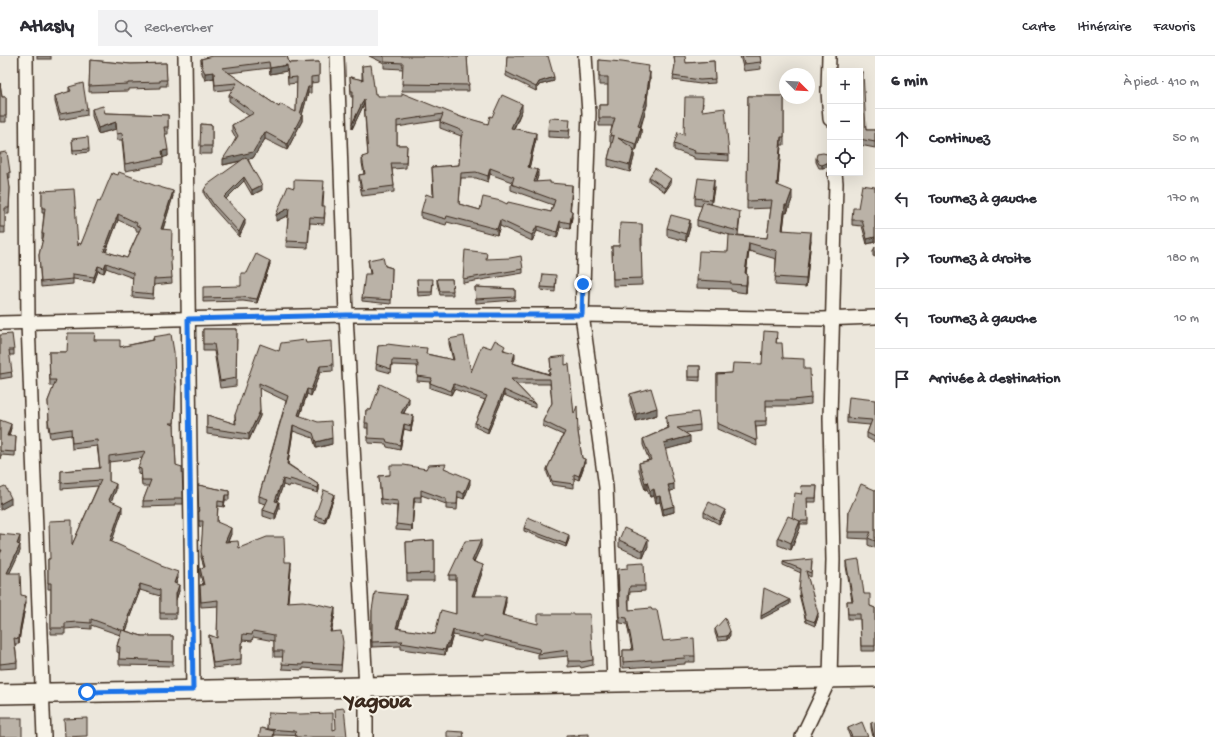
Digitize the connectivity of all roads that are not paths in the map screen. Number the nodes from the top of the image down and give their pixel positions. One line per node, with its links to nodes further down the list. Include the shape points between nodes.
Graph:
1 (26, 56): 14 (street)
2 (186, 56): 11 (street)
3 (337, 56): 8 (street)
4 (585, 56): 9 (street, via 589,113)
5 (829, 56): 6 (street)
6 (829, 104)
7 (835, 176): 12 (street)
8 (346, 315): 9 (street); 11 (street); 18 (street)
9 (582, 315): 12 (street); 17 (street, via 606,487)
10 (875, 317): 12 (street)
11 (188, 319): 14 (street); 19 (street)
12 (833, 319): 16 (street, via 830,418)
13 (0, 323): 14 (street)
14 (28, 323): 20 (street)
15 (875, 677): 16 (street)
16 (830, 678): 17 (street); 24 (street)
17 (614, 682): 18 (street)
18 (366, 688): 19 (street); 23 (street)
19 (193, 690): 20 (street)
20 (42, 693): 21 (street); 22 (street)
21 (0, 694)
22 (44, 737)
23 (366, 737)
24 (802, 737)

